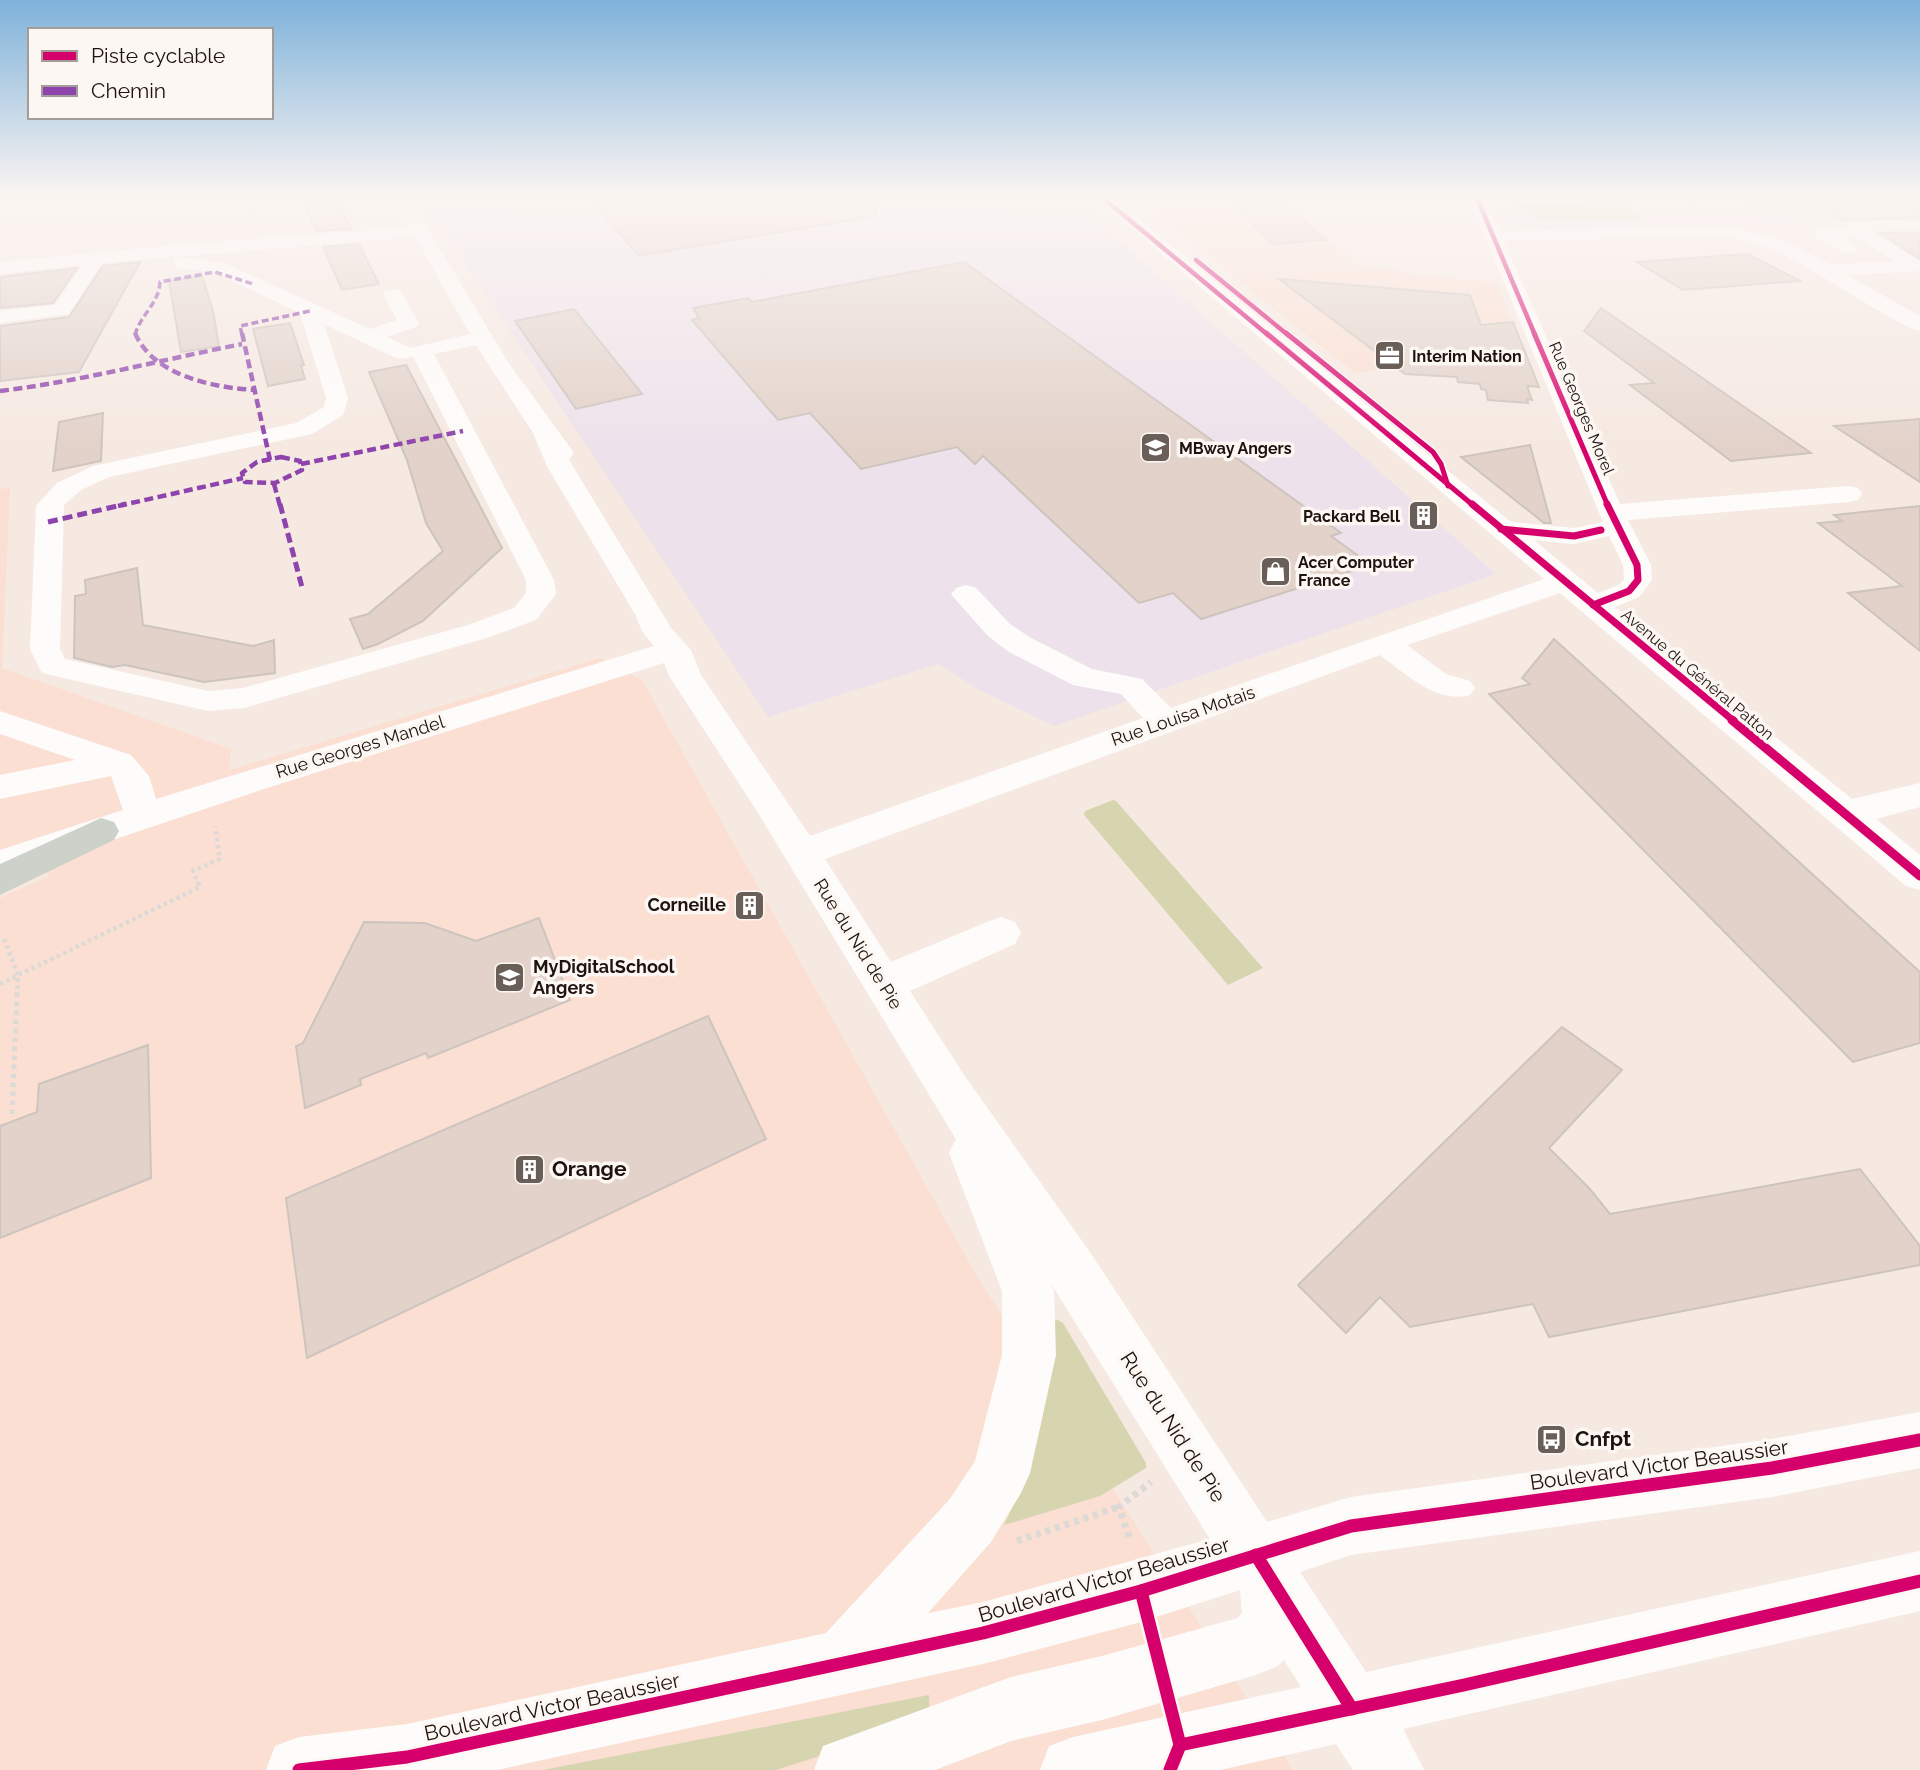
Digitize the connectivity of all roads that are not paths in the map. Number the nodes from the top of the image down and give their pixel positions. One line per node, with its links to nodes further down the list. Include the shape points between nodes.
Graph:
1 (81, 281): 11 (street, via 62,310)
2 (246, 281): 8 (street)
3 (261, 281): 8 (street)
4 (450, 281): 14 (street, Rue du Nid de Pie)
5 (1201, 281): 21 (street, Avenue du Général Patton)
6 (1510, 281): 20 (street, Rue Georges Morel)
7 (1845, 281): 12 (street)
8 (253, 284): 10 (street)
9 (393, 294): 13 (street, via 409,323)
10 (310, 311): 13 (street); 16 (street)
11 (0, 317)
12 (1920, 325)
13 (368, 337): 15 (street)
14 (484, 337): 15 (street); 26 (street, Rue du Nid de Pie, via 545,433 657,631)
15 (412, 351): 16 (street); 18 (street, via 540,580 541,594 524,614 480,631 244,698 208,701 53,666 45,649 48,506 59,491 75,481)
16 (348, 363): 18 (street, via 335,410 320,421 304,429)
17 (155, 438): 18 (street)
18 (182, 454)
19 (1849, 494): 20 (street)
20 (1601, 524): 21 (street, via 1574,536); 22 (street, Rue Georges Morel); 22 (street, via 1610,551); 23 (street)
21 (1500, 529): 23 (street, Avenue du Général Patton)
22 (1637, 565): 25 (street, via 1638,580 1629,591)
23 (1558, 577): 25 (street, Avenue du Général Patton); 28 (street, Rue Louisa Motais)
24 (966, 594): 28 (street, via 999,630 1020,645 1084,678 1131,686)
25 (1592, 605): 32 (street, Avenue du Général Patton)
26 (675, 650): 33 (street, Rue Georges Mandel); 36 (street, Rue du Nid de Pie, via 685,676)
27 (0, 722): 29 (street)
28 (1165, 722): 36 (street, Rue Louisa Motais)
29 (119, 763): 30 (street); 33 (street, via 131,776)
30 (0, 787)
31 (1920, 795): 32 (street)
32 (1845, 814): 39 (street, Avenue du Général Patton)
33 (143, 816): 34 (street, Rue Georges Mandel)
34 (101, 831): 35 (street, Rue Georges Mandel); 40 (highway)
35 (46, 847): 37 (highway); 38 (street, Rue Georges Mandel)
36 (802, 853): 42 (street, Rue du Nid de Pie)
37 (0, 854)
38 (0, 864)
39 (1920, 876)
40 (0, 881)
41 (1001, 933): 42 (street)
42 (883, 984): 43 (street, Rue du Nid de Pie)
43 (948, 1089): 45 (street, Rue du Nid de Pie, via 1074,1273); 47 (street, Rue du Nid de Pie, via 1028,1292 1029,1355 1001,1473 970,1521)
44 (1920, 1440): 45 (street, Boulevard Victor Beaussier, via 1772,1468 1351,1526)
45 (1256, 1555): 47 (street, Boulevard Victor Beaussier, via 984,1633); 48 (street, Rue du Nid de Pie); 50 (street, Boulevard Victor Beaussier, via 1268,1580 1273,1615 1270,1632 1256,1644 1012,1709)
46 (1920, 1581): 48 (street)
47 (843, 1661): 49 (street, Boulevard Victor Beaussier, via 407,1758)
48 (1352, 1709): 51 (street); 52 (street, Rue du Nid de Pie)
49 (299, 1770)
50 (846, 1770)
51 (1073, 1770)
52 (1391, 1770)

